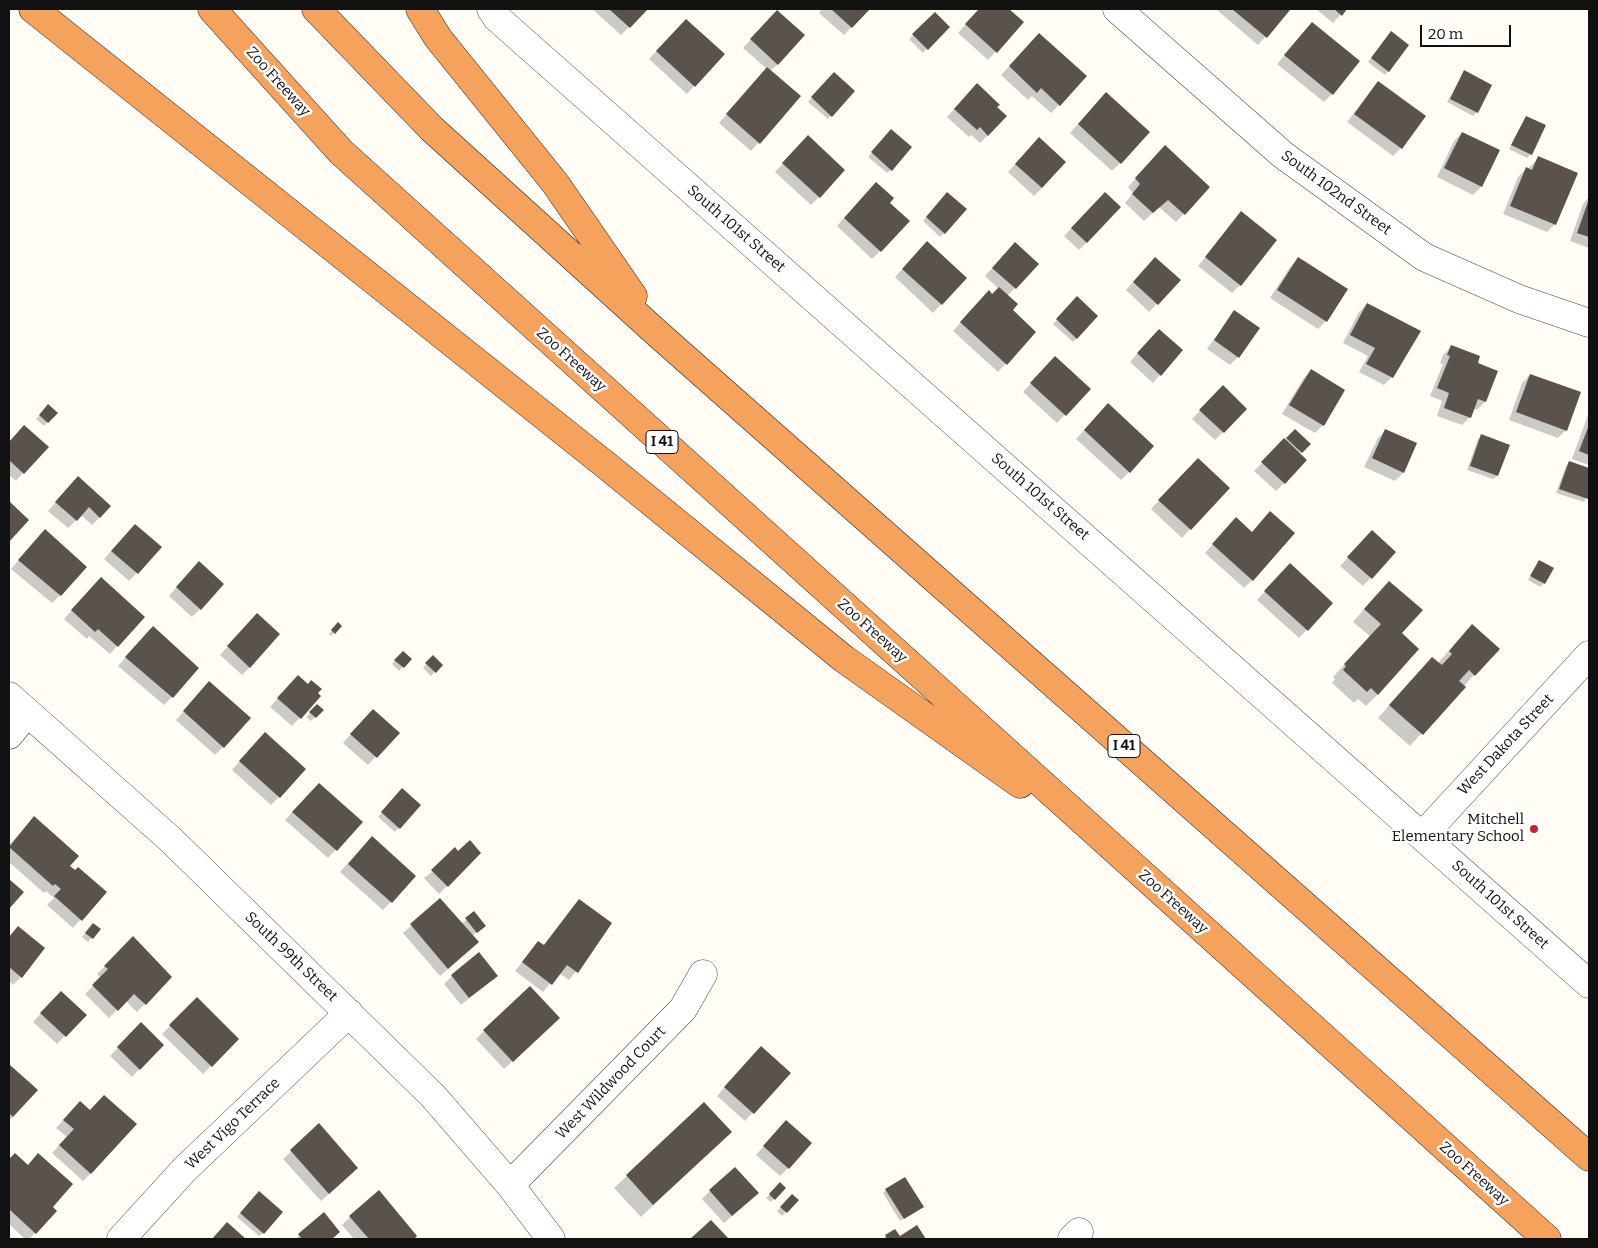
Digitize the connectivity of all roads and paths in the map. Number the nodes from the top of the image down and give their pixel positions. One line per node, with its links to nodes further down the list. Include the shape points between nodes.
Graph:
1 (33, 9): 13 (highway, via 844,659)
2 (212, 9): 13 (highway, Zoo Freeway / I 41, via 341,152)
3 (316, 9): 8 (highway, I 41, via 432,129)
4 (420, 9): 8 (highway, via 438,38 554,183)
5 (491, 9): 12 (street, South 101st Street, via 496,18)
6 (1116, 9): 7 (street, South 102nd Street, via 1283,155 1424,257 1519,299)
7 (1589, 324)
8 (659, 335): 17 (highway, I 41)
9 (1589, 655): 12 (street, West Dakota Street)
10 (18, 705): 11 (street); 16 (street, South 99th Street, via 170,839)
11 (9, 735)
12 (1423, 835): 15 (street, South 101st Street)
13 (1127, 860): 21 (highway, Zoo Freeway / I 41)
14 (703, 974): 18 (street, West Wildwood Court, via 683,1009)
15 (1589, 984)
16 (349, 1013): 18 (street, South 99th Street, via 433,1096); 19 (street, West Vigo Terrace, via 185,1169)
17 (1589, 1157)
18 (510, 1185): 20 (street, South 99th Street)
19 (121, 1239)
20 (551, 1239)
21 (1547, 1239)

